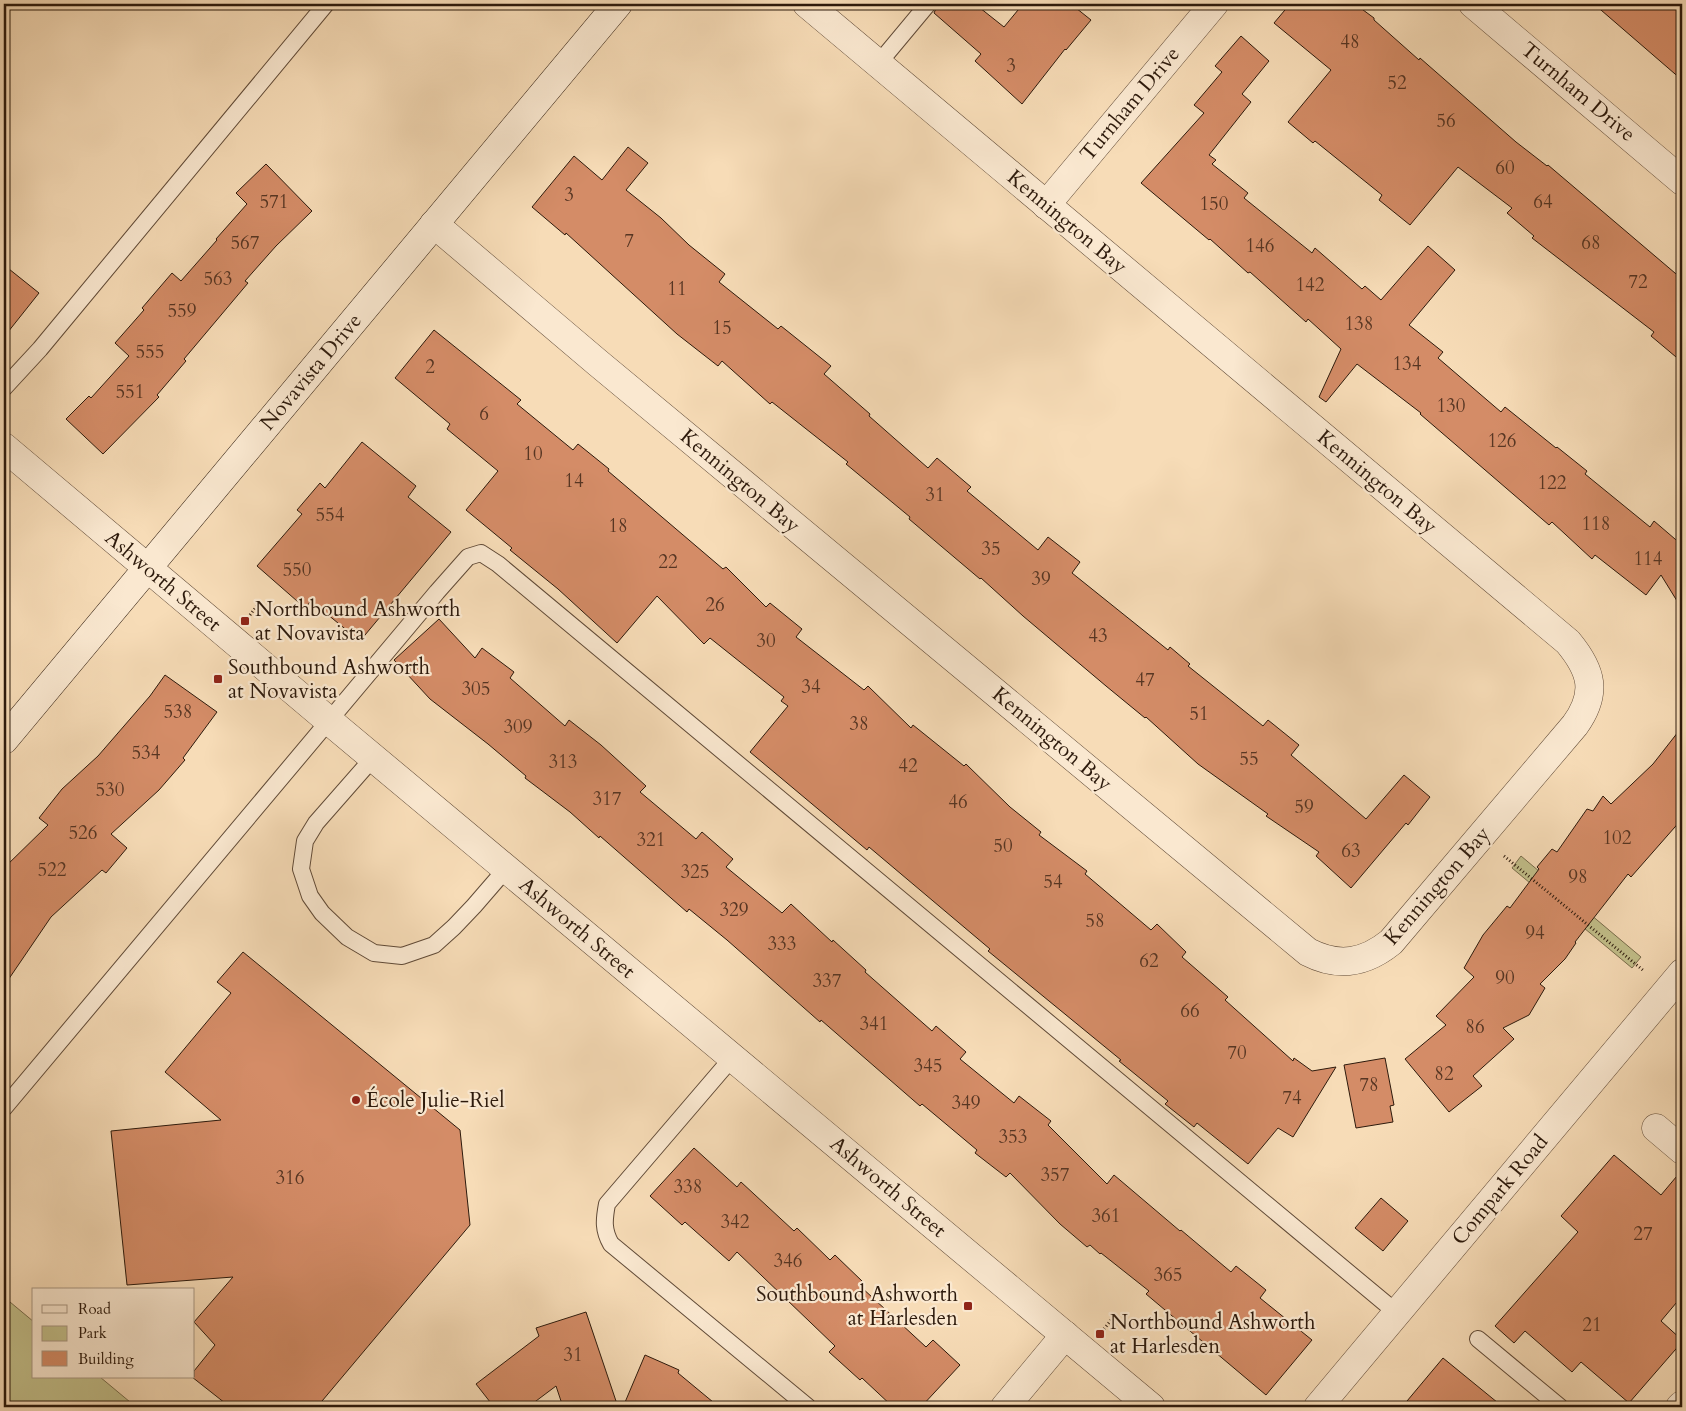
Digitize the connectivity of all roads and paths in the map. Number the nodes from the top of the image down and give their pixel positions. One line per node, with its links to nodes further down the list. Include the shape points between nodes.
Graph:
1 (326, 4): 11 (lane, via 40,349)
2 (618, 4): 10 (street, Novavista Drive)
3 (807, 4): 7 (street, Kennington Bay)
4 (928, 4): 7 (lane)
5 (1214, 4): 9 (street, Turnham Drive)
6 (1474, 4): 8 (street, Turnham Drive)
7 (878, 64): 9 (street, Kennington Bay)
8 (1682, 181)
9 (1046, 205): 19 (street, Kennington Bay, via 1547,624 1580,656 1589,680 1585,711)
10 (434, 224): 13 (street, Novavista Drive); 19 (street, Kennington Bay, via 1308,952 1321,959 1338,962 1359,960 1378,952 1391,942)
11 (4, 388)
12 (4, 447): 13 (street, Ashworth Street)
13 (147, 568): 16 (street, Ashworth Street); 17 (street, Novavista Drive)
14 (259, 603): 15 (path)
15 (245, 621)
16 (328, 720): 18 (street, Ashworth Street); 24 (lane); 27 (lane, via 468,557 481,553)
17 (4, 740)
18 (373, 758): 20 (street, Ashworth Street); 20 (lane, via 316,823 305,841 301,869 310,896 347,937 374,953 402,956 434,945)
19 (1481, 836): 21 (path)
20 (506, 869): 23 (street, Ashworth Street)
21 (1646, 972)
22 (1682, 974): 27 (street, Compark Road)
23 (732, 1058): 30 (street, Ashworth Street); 32 (lane, via 607,1204 603,1221 605,1234 611,1244)
24 (4, 1108)
25 (1656, 1128): 26 (street)
26 (1682, 1150)
27 (1397, 1313): 35 (street, Compark Road)
28 (1116, 1315): 29 (path)
29 (1100, 1334)
30 (1065, 1335): 33 (street); 34 (street, Ashworth Street)
31 (1478, 1339): 36 (lane)
32 (808, 1407)
33 (1005, 1407)
34 (1151, 1407)
35 (1318, 1407)
36 (1560, 1407)

